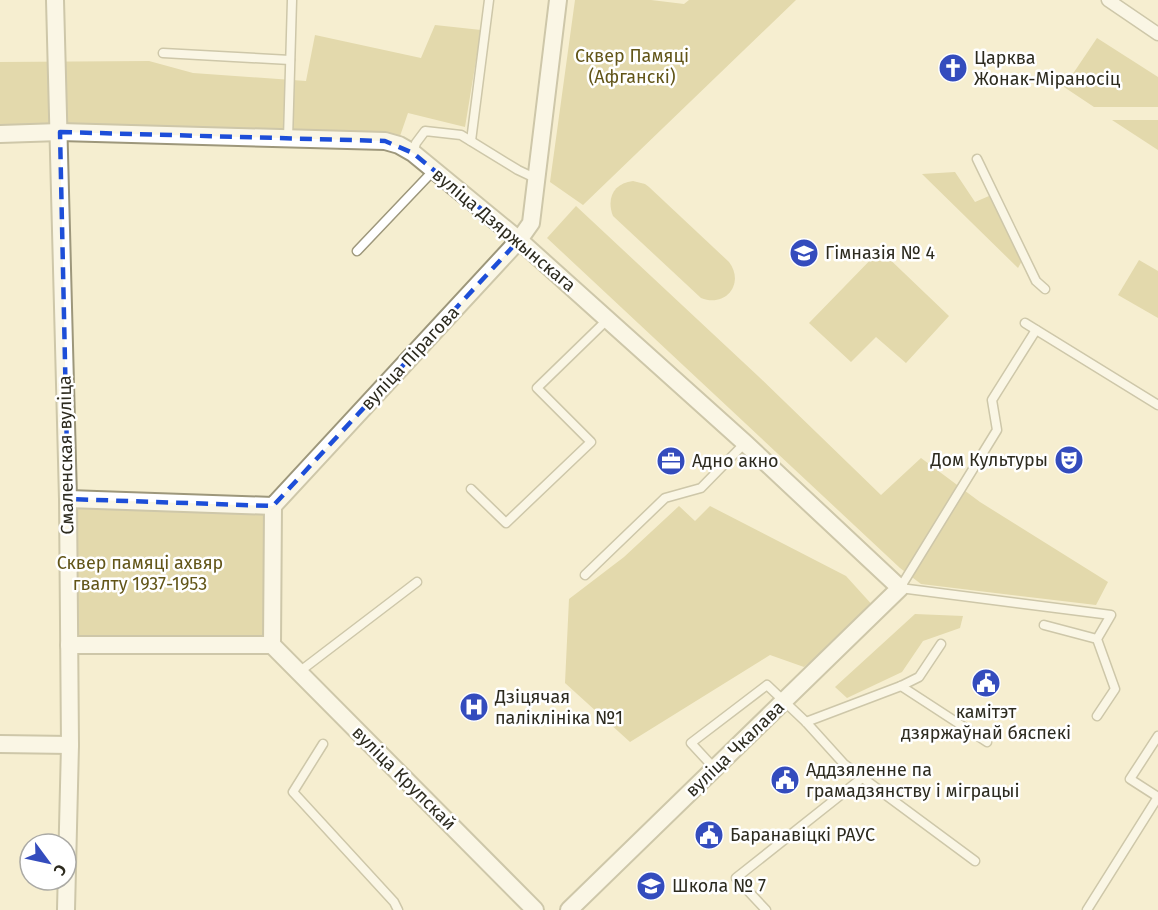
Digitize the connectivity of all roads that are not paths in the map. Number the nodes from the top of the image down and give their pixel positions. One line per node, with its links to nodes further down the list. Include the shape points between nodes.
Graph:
1 (55, 0): 9 (street, Смаленская вуліца)
2 (292, 0): 8 (lane)
3 (489, 0): 12 (lane)
4 (558, 0): 16 (street, вуліца Пірагова)
5 (1108, 0): 6 (street)
6 (1158, 34)
7 (163, 53): 8 (lane)
8 (290, 60): 11 (lane)
9 (60, 132): 10 (street, вуліца Дзяржынскага); 11 (street, вуліца Дзяржынскага); 26 (street, Смаленская вуліца)
10 (0, 134)
11 (288, 139): 13 (street, вуліца Дзяржынскага, via 385,141)
12 (471, 141): 13 (lane, via 461,135 425,131); 16 (lane)
13 (413, 153): 15 (street, вуліца Дзяржынскага)
14 (977, 159): 19 (lane, via 1036,281)
15 (434, 170): 17 (street, вуліца Дзяржынскага); 18 (lane)
16 (537, 180): 17 (street, вуліца Пірагова, via 531,223)
17 (519, 240): 20 (street, вуліца Дзяржынскага); 27 (street, вуліца Пірагова)
18 (357, 251)
19 (1045, 289)
20 (608, 320): 24 (street, вуліца Дзяржынскага); 25 (lane, via 537,388 591,442 506,523)
21 (1025, 323): 22 (lane)
22 (1036, 330): 23 (lane); 30 (lane, via 992,400 998,430)
23 (1158, 405)
24 (745, 443): 28 (lane, via 701,488 665,498); 30 (street, вуліца Дзяржынскага)
25 (471, 489)
26 (68, 499): 27 (street); 34 (street, Смаленская вуліца)
27 (273, 506): 35 (street)
28 (585, 575)
29 (417, 582): 36 (lane)
30 (900, 588): 32 (lane, via 1111,615); 38 (street, вуліца Чкалава)
31 (1044, 625): 32 (lane)
32 (1097, 639): 39 (lane, via 1115,689)
33 (941, 644): 37 (lane, via 919,677)
34 (69, 645): 35 (street); 45 (street, Смаленская вуліца)
35 (272, 645): 36 (street, вуліца Крупскай)
36 (300, 672): 53 (street, вуліца Крупскай)
37 (901, 686): 40 (lane); 42 (lane)
38 (784, 702): 40 (lane); 46 (street, вуліца Чкалава); 46 (lane, via 767,685 691,744)
39 (1097, 716)
40 (806, 722): 47 (lane)
41 (1158, 736): 48 (lane, via 1130,779)
42 (987, 742)
43 (0, 744): 45 (street)
44 (323, 744): 52 (lane, via 293,792)
45 (70, 745): 51 (street, Смаленская вуліца)
46 (715, 769): 54 (street, вуліца Чкалава)
47 (862, 778): 50 (lane); 55 (lane, via 736,878)
48 (1158, 797): 49 (lane)
49 (1154, 812): 56 (lane)
50 (975, 861)
51 (66, 910)
52 (398, 910)
53 (535, 910)
54 (569, 910)
55 (766, 910)
56 (1087, 910)

